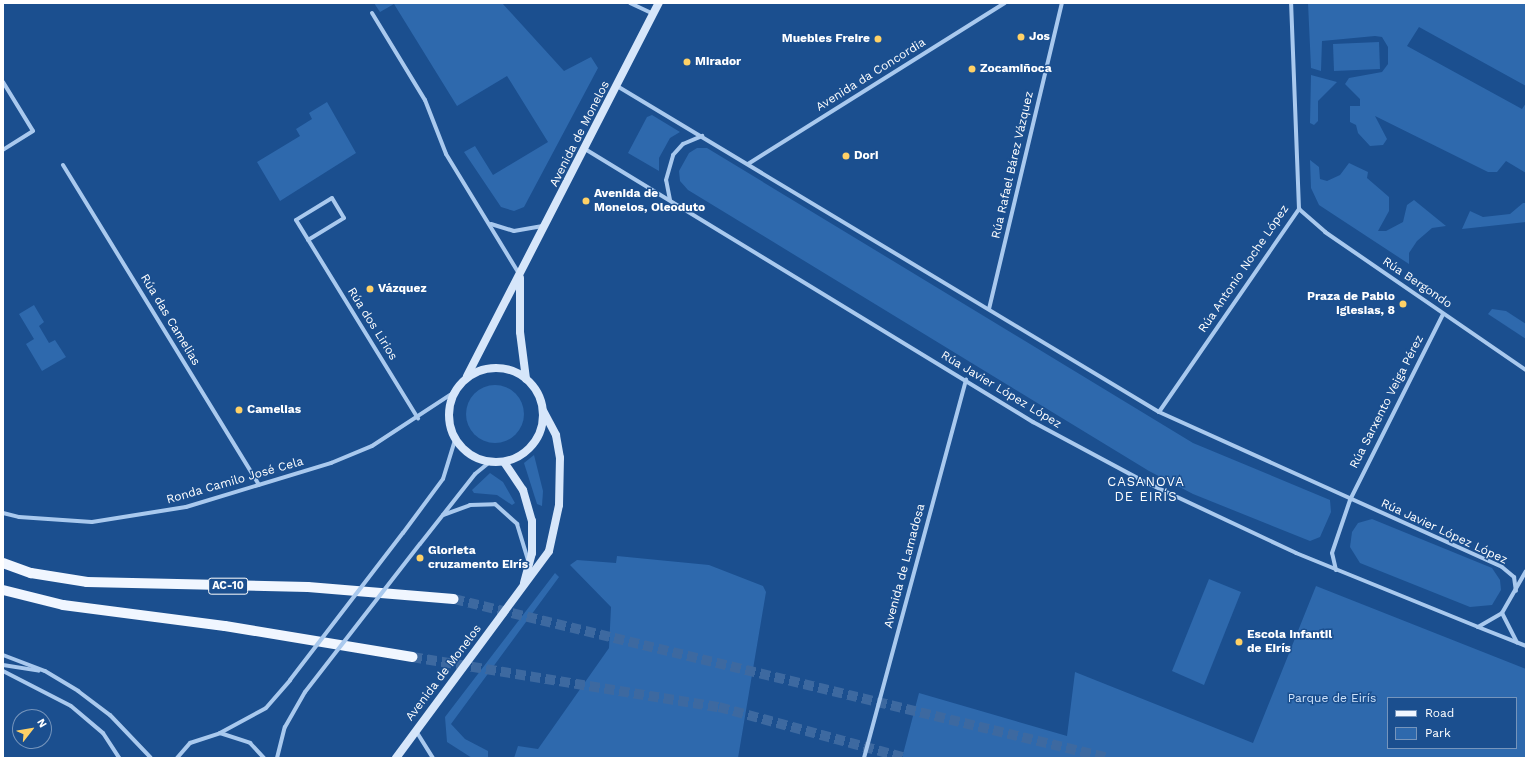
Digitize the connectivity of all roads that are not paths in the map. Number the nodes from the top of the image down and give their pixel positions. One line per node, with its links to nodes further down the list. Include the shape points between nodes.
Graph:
1 (630, 3): 7 (street)
2 (659, 3): 7 (street, Avenida de Monelos)
3 (1005, 3): 13 (street, Avenida da Concordia)
4 (1062, 3): 21 (street, Rúa Rafael Bárez Vázquez)
5 (1291, 3): 16 (street, Rúa Antonio Noche López)
6 (372, 13): 17 (street, via 425,100 446,154)
7 (654, 14): 9 (street, Avenida de Monelos)
8 (3, 82): 12 (street, via 33,130)
9 (617, 86): 10 (street, Rúa Javier López López); 11 (street, Avenida de Monelos)
10 (702, 136): 13 (street, Rúa Javier López López); 15 (street, via 683,144 673,155 666,180)
11 (585, 149): 15 (street, Rúa Javier López López); 18 (street, Avenida de Monelos)
12 (3, 150)
13 (748, 164): 21 (street, Rúa Javier López López)
14 (63, 165): 34 (street, Rúa das Camelias)
15 (670, 200): 26 (street, Rúa Javier López López)
16 (1299, 209): 22 (street, Rúa Bergondo, via 1325,232); 29 (street, Rúa Antonio Noche López)
17 (491, 224): 18 (street, via 514,231); 20 (street)
18 (547, 225): 20 (street, Avenida de Monelos)
19 (308, 240): 19 (street, Rúa dos Lirios, via 296,220 332,198 344,218); 30 (street, Rúa dos Lirios)
20 (520, 275): 24 (street, Avenida de Monelos); 25 (street, Avenida de Monelos, via 520,332)
21 (989, 309): 29 (street, Rúa Javier López López)
22 (1444, 314): 23 (street, Rúa Bergondo); 35 (street, Rúa Sarxento Veiga Pérez)
23 (1526, 370)
24 (467, 376): 25 (street, via 484,369 503,368); 27 (street)
25 (526, 379): 28 (street, via 541,399)
26 (966, 380): 40 (street, Rúa Javier López López, via 1033,422 1141,480); 64 (street, Avenida de Lamadosa)
27 (453, 393): 30 (street, Ronda Camilo José Cela); 31 (street, via 448,416)
28 (543, 412): 33 (street, via 539,434 533,444); 45 (street, Avenida de Monelos, via 556,435 560,458 559,505 549,551)
29 (1159, 412): 35 (street, Rúa Javier López López)
30 (418, 418): 34 (street, Ronda Camilo José Cela, via 372,446)
31 (455, 440): 32 (street, via 476,458); 56 (street, bridge, via 443,479 290,680 266,708)
32 (490, 462): 33 (street); 37 (street, via 482,467)
33 (504, 462): 39 (street, Avenida de Monelos, via 528,505 533,539)
34 (259, 485): 36 (street, Ronda Camilo José Cela, via 186,507 92,522 19,517)
35 (1350, 500): 40 (street, via 1332,553); 43 (street, Rúa Javier López López, via 1502,566 1514,577)
36 (3, 513)
37 (443, 515): 39 (street, via 470,504 495,504 517,524); 61 (street, bridge, via 305,692 285,727)
38 (3, 563): 44 (main road, AC-10, via 31,573 87,582 308,587)
39 (529, 568): 45 (street, Avenida de Monelos)
40 (1336, 570): 47 (street, Rúa Javier López López)
41 (1526, 571): 43 (street)
42 (3, 590): 51 (main road, via 63,605 225,626)
43 (1516, 591): 46 (street)
44 (454, 599)
45 (512, 602): 55 (street, Avenida de Monelos)
46 (1502, 613): 47 (street); 48 (street)
47 (1478, 627): 48 (street, Rúa Javier López López)
48 (1518, 643): 49 (street, Rúa Javier López López)
49 (1526, 646)
50 (3, 655): 54 (street)
51 (412, 657)
52 (3, 665): 54 (street)
53 (3, 671): 57 (street, via 71,706 103,733)
54 (45, 671): 58 (street, via 110,715)
55 (416, 730): 62 (street, Avenida de Monelos); 63 (street)
56 (220, 733): 59 (street, via 190,744); 60 (street, via 250,742)
57 (119, 758)
58 (151, 758)
59 (177, 758)
60 (264, 758)
61 (277, 758)
62 (396, 758)
63 (432, 758)
64 (864, 758)

